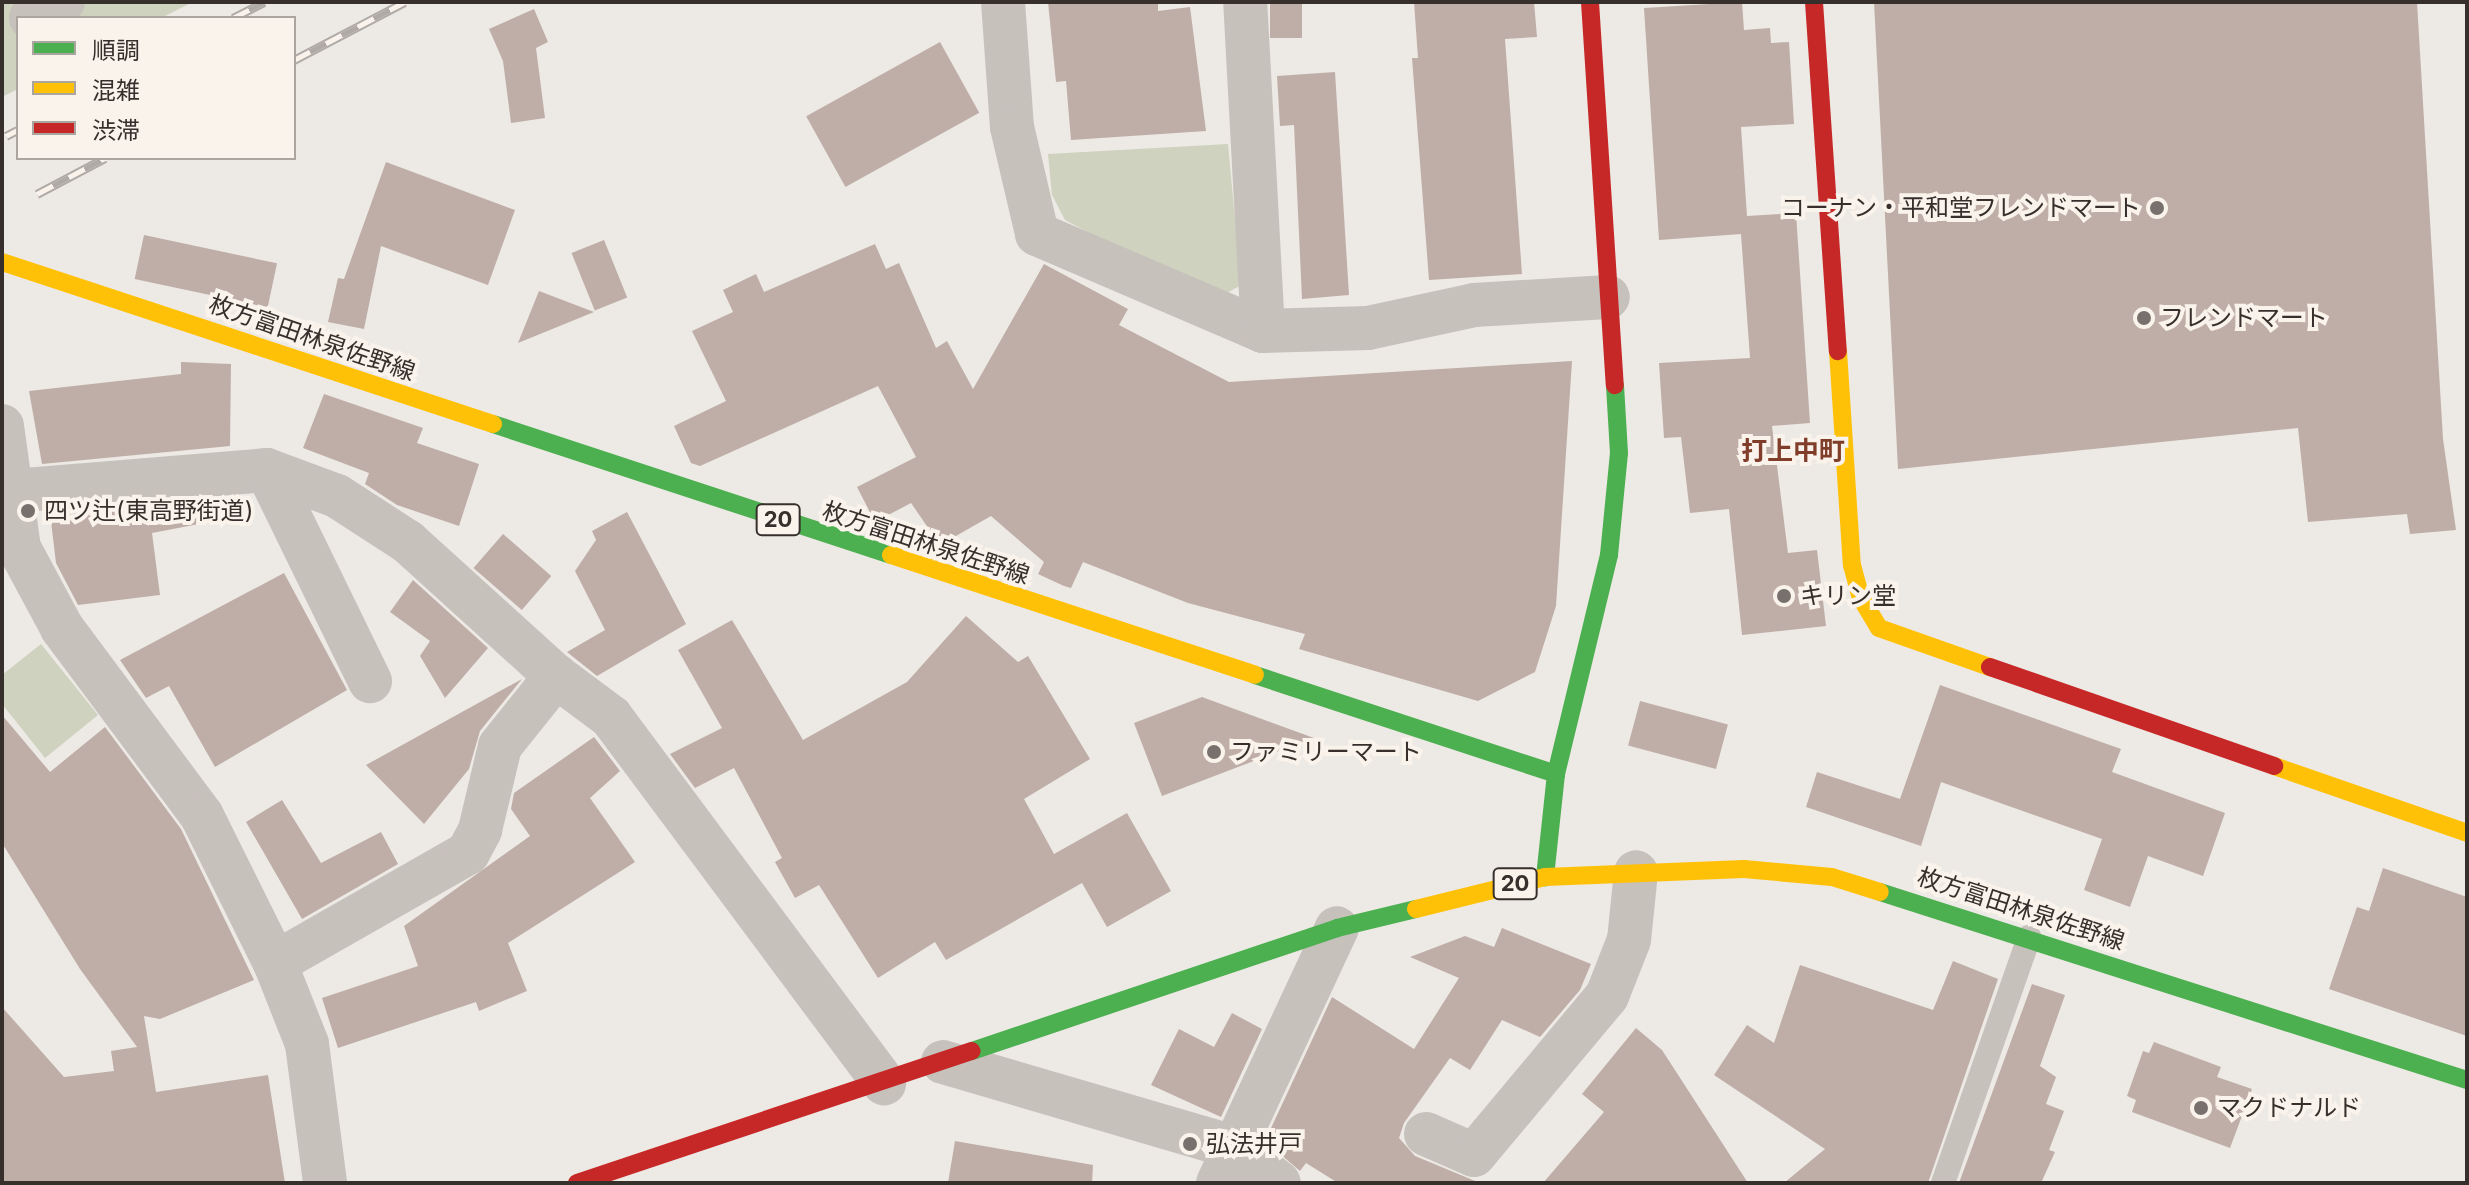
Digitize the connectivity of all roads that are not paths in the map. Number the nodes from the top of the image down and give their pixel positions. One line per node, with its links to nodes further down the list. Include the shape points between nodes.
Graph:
1 (63, 2): 6 (street)
2 (1003, 2): 9 (street, via 1012,127 1037,234)
3 (1245, 2): 9 (street)
4 (1590, 2): 8 (main road)
5 (1814, 2): 16 (main road, via 1852,565 1861,598 1879,628)
6 (35, 16)
7 (2, 262): 15 (main road, 枚方富田林泉佐野線 / 20)
8 (1608, 297): 9 (street, via 1474,305 1368,328); 15 (main road, via 1619,453 1609,555)
9 (1263, 331)
10 (2, 426): 12 (street)
11 (267, 470): 12 (street); 13 (street, via 337,496 408,542); 14 (street)
12 (13, 491): 21 (street, via 19,548 62,628 202,816)
13 (556, 676): 21 (street, via 500,746 480,830 468,853); 24 (street, via 611,717)
14 (370, 681)
15 (1556, 774): 18 (main road)
16 (2467, 833)
17 (1636, 872): 18 (main road, 枚方富田林泉佐野線 / 20); 20 (main road, 枚方富田林泉佐野線 / 20, via 1744,869 1832,877); 25 (street, via 1629,940 1607,996 1474,1155)
18 (1545, 877): 19 (main road, 枚方富田林泉佐野線 / 20)
19 (1337, 928): 22 (main road, 枚方富田林泉佐野線 / 20); 26 (street)
20 (2029, 937): 23 (main road, 枚方富田林泉佐野線 / 20); 30 (lane)
21 (275, 963): 27 (street, via 307,1044)
22 (943, 1062): 24 (main road, 枚方富田林泉佐野線 / 20); 26 (street)
23 (2467, 1080)
24 (884, 1083): 28 (main road, 枚方富田林泉佐野線 / 20)
25 (1426, 1134)
26 (1225, 1165): 29 (street)
27 (325, 1183)
28 (577, 1183)
29 (1279, 1183)
30 (1943, 1183)

